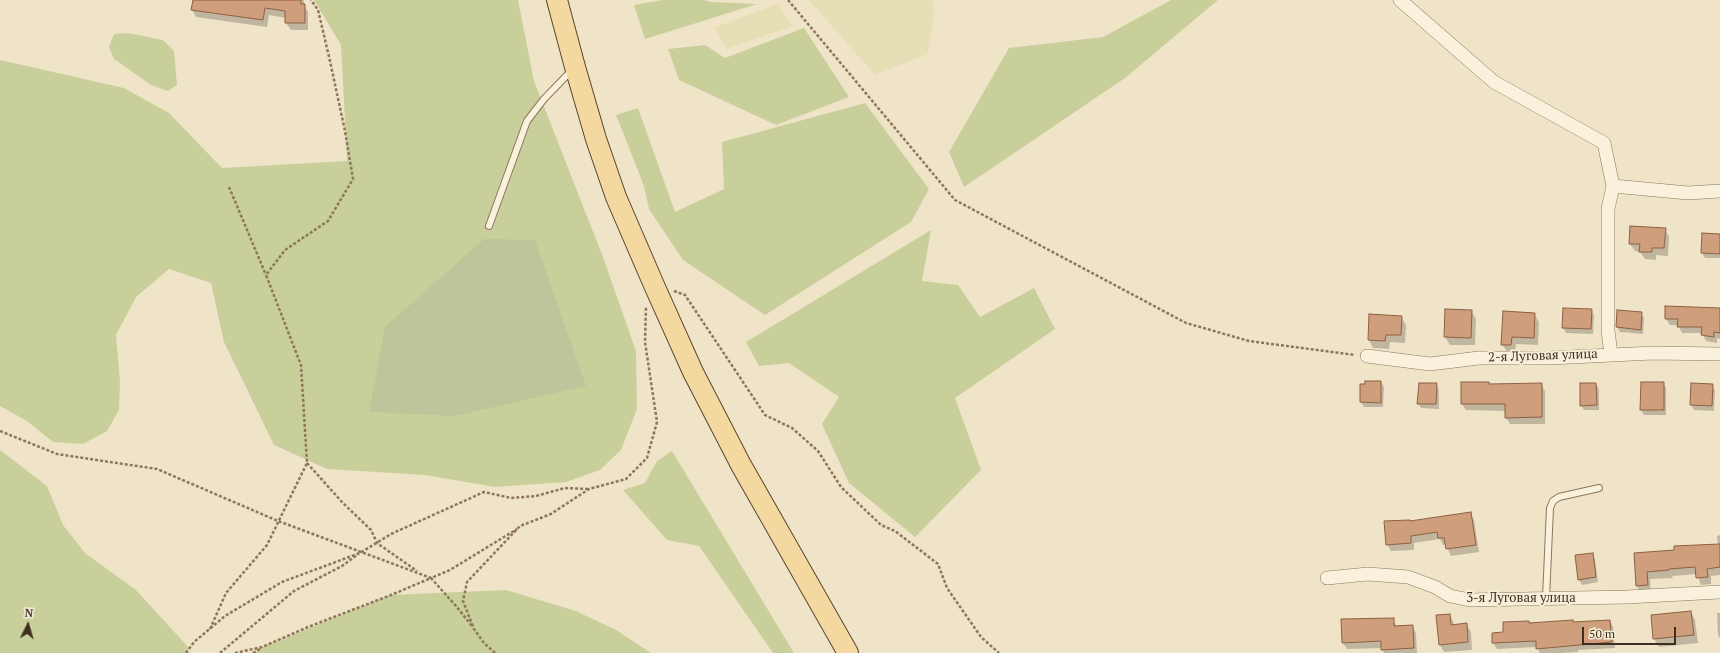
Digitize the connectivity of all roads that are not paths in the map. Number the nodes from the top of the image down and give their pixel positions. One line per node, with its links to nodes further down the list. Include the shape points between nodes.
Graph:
1 (557, 0): 3 (main road)
2 (1400, 0): 4 (street, via 1494,82 1604,143)
3 (575, 67): 6 (lane, via 527,121); 14 (main road, via 616,197 693,372 734,451)
4 (1613, 186): 5 (street, via 1688,193); 7 (street, via 1608,209 1608,331)
5 (1720, 191)
6 (489, 226)
7 (1611, 354): 8 (street, 2-я Луговая улица); 9 (street, 2-я Луговая улица, via 1550,358 1479,358 1430,364)
8 (1720, 354)
9 (1367, 356)
10 (1600, 488): 13 (lane, via 1559,497 1553,501 1550,508)
11 (1327, 578): 13 (street, 3-я Луговая улица, via 1368,574 1408,576 1450,596 1470,600)
12 (1720, 592): 13 (street, 3-я Луговая улица)
13 (1546, 598)
14 (848, 653)

